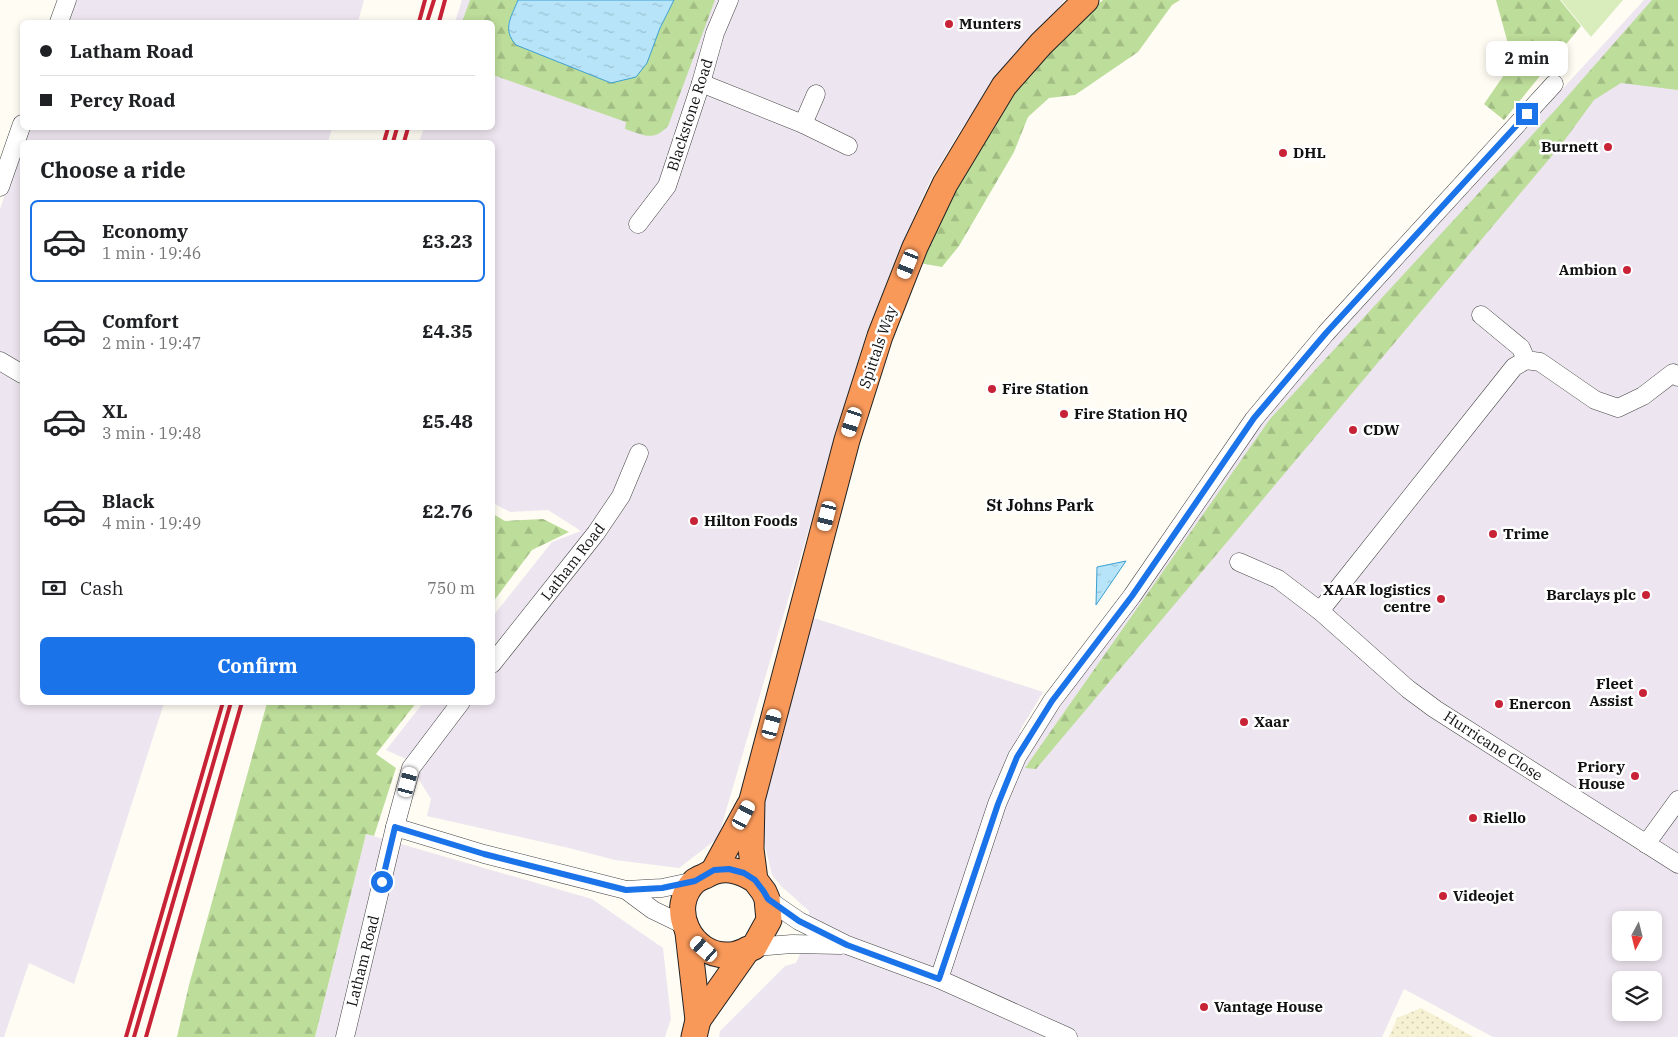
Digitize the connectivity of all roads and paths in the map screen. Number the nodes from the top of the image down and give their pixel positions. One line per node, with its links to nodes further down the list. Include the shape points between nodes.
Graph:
1 (67, 0): 4 (street)
2 (729, 0): 5 (street, Blackstone Road, via 715,33)
3 (1086, 0): 23 (highway, Spittals Way, via 1004,86 945,184 914,246 880,336 847,440)
4 (60, 20)
5 (701, 84): 8 (street); 12 (street, Blackstone Road, via 667,186)
6 (1554, 84): 34 (street, via 1326,333 1254,418 1132,596 1052,701 1017,757 1001,796)
7 (816, 94): 8 (street)
8 (803, 124): 10 (street)
9 (20, 130): 11 (street)
10 (848, 146)
11 (0, 187)
12 (638, 224)
13 (1481, 315): 14 (street, via 1521,348)
14 (1526, 360): 17 (street, via 1540,362 1595,400 1618,408 1643,396); 20 (street, via 1514,367 1502,381)
15 (0, 361): 16 (street)
16 (20, 373)
17 (1676, 373)
18 (639, 452): 21 (street, Latham Road, via 621,496 596,533)
19 (1239, 562): 20 (street, Hurricane Close, via 1278,579)
20 (1320, 611): 26 (street, Hurricane Close, via 1431,706)
21 (495, 660)
22 (459, 705): 25 (street, Latham Road, via 412,768)
23 (752, 800): 28 (highway); 30 (highway, via 750,843)
24 (1678, 800): 26 (street)
25 (395, 827): 29 (street, via 484,854); 36 (street, Latham Road)
26 (1646, 844): 27 (street, Hurricane Close)
27 (1678, 864)
28 (705, 876): 29 (street, via 662,888); 30 (highway, via 729,869 744,873); 31 (highway, via 686,894 682,911)
29 (626, 890): 31 (street)
30 (761, 890): 32 (street, via 799,921); 33 (highway, via 769,920)
31 (686, 929): 33 (highway, via 692,939 715,954 730,955); 35 (highway)
32 (847, 945): 33 (street, via 792,944); 34 (street)
33 (751, 948): 35 (highway)
34 (939, 979): 37 (street)
35 (696, 1028)
36 (345, 1037)
37 (1068, 1037)

